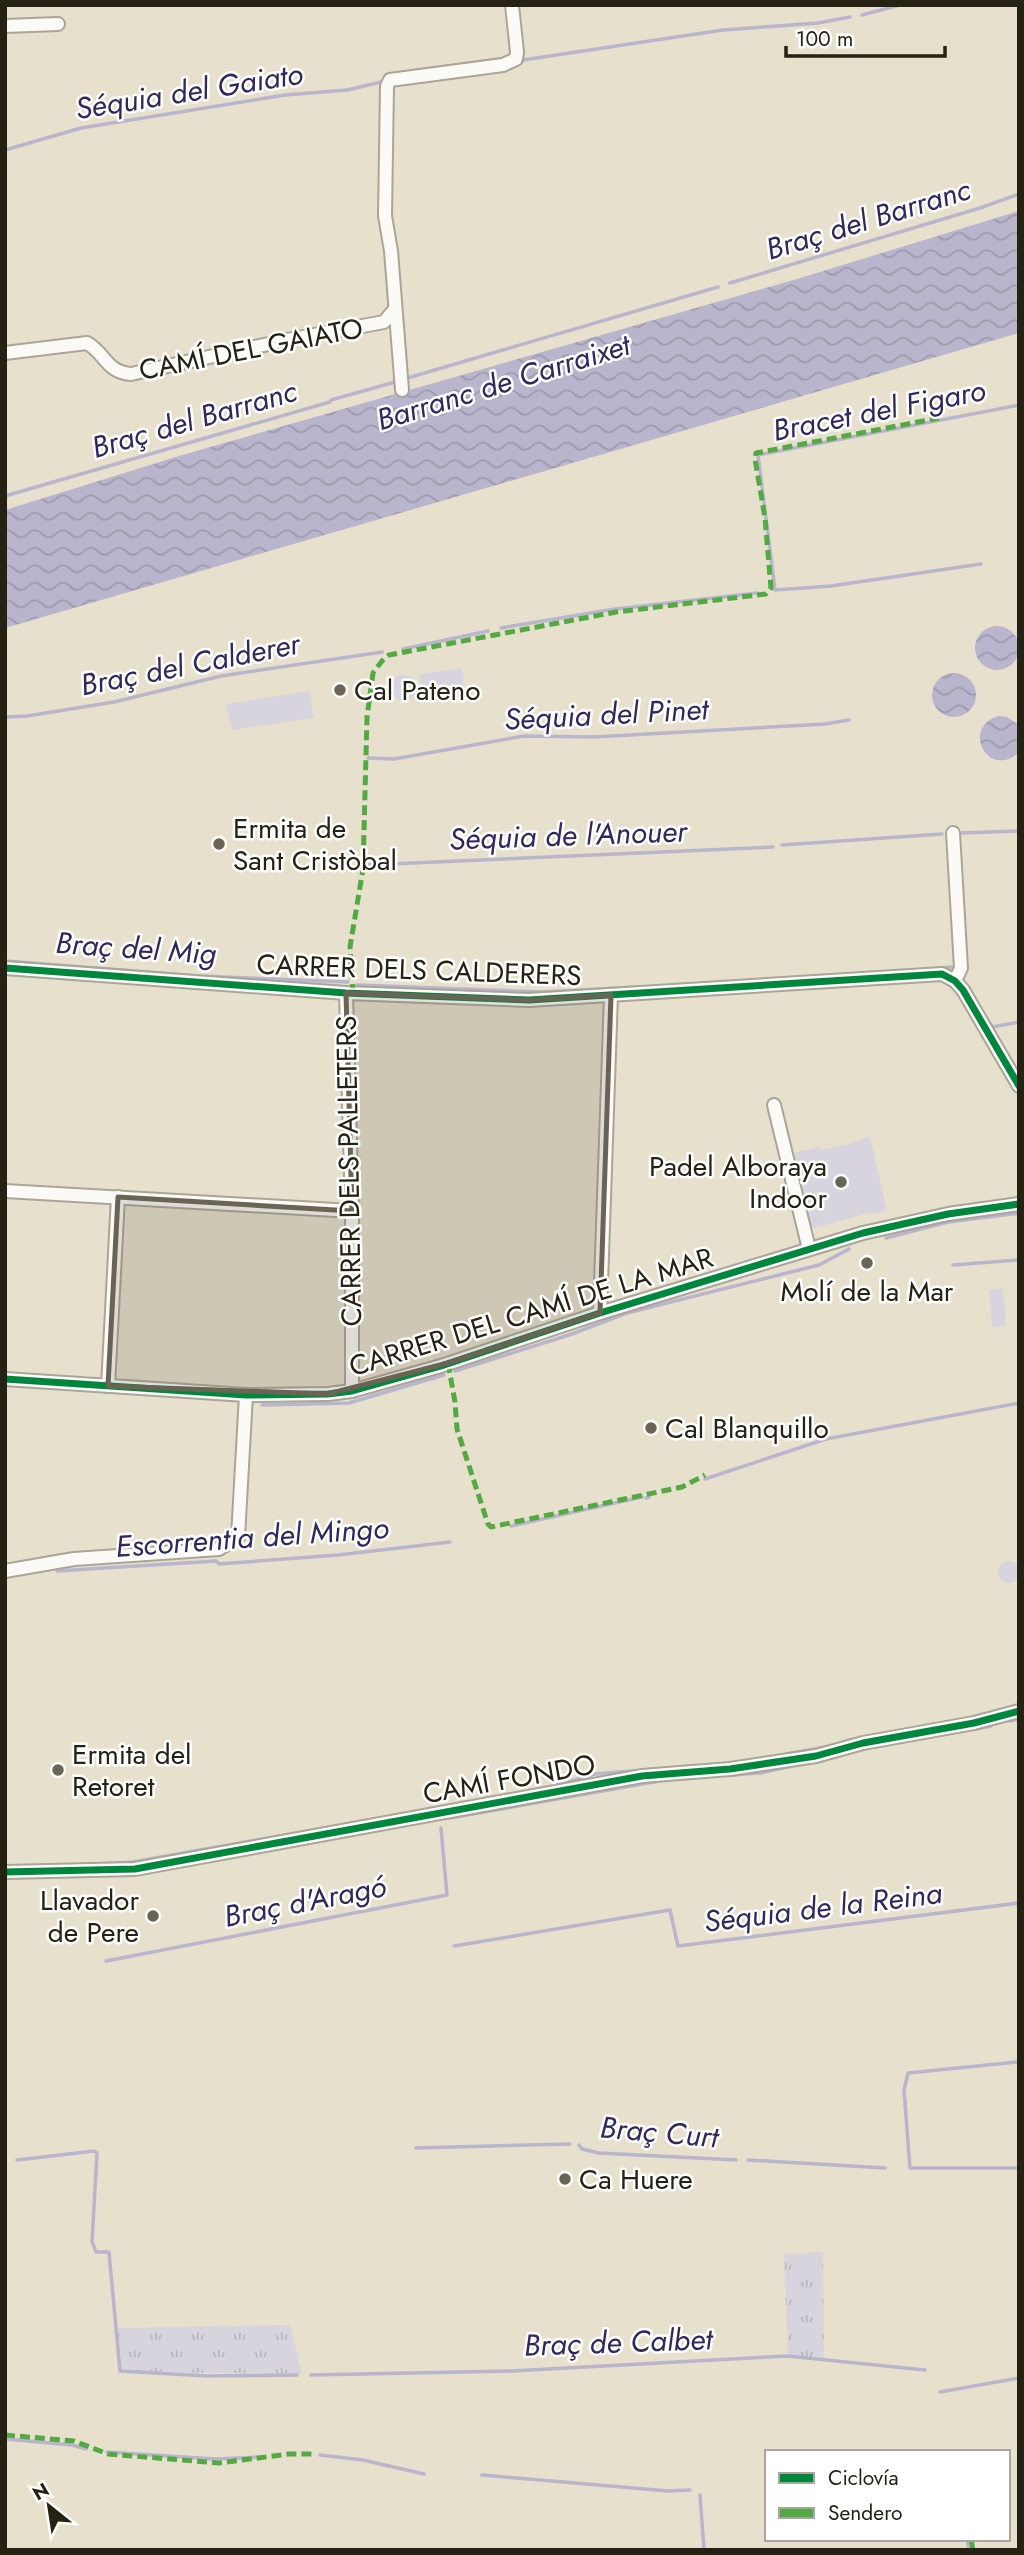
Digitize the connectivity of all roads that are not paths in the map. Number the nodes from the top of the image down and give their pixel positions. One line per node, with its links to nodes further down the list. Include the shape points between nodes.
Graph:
1 (512, 5): 4 (street, CAMÍ DEL GAIATO, via 517,52 510,63 398,78 387,86 385,216 394,310)
2 (58, 24): 3 (street)
3 (5, 26)
4 (390, 324): 5 (street, CAMÍ DEL GAIATO, via 286,340 131,374 112,369 87,343); 6 (street, CAMÍ DEL GAIATO)
5 (5, 353)
6 (402, 390)
7 (954, 833): 9 (street, via 961,968)
8 (5, 968): 10 (street, CARRER DELS CALDERERS)
9 (956, 981): 11 (street, CARRER DELS CALDERERS, via 942,974); 12 (street)
10 (346, 993): 11 (street, CARRER DELS CALDERERS, via 529,1000); 17 (street, CARRER DELS PALLETERS)
11 (611, 995): 19 (street)
12 (1019, 1086)
13 (774, 1105): 18 (street)
14 (5, 1191): 15 (street)
15 (118, 1197): 17 (street); 21 (street)
16 (1019, 1204): 18 (street, CARRER DEL CAMÍ DE LA MAR, via 948,1213)
17 (352, 1210): 22 (street, CARRER DELS PALLETERS)
18 (809, 1250): 19 (street, CARRER DEL CAMÍ DE LA MAR)
19 (600, 1313): 22 (street, CARRER DEL CAMÍ DE LA MAR)
20 (5, 1379): 21 (street, CARRER DEL CAMÍ DE LA MAR)
21 (108, 1386): 23 (street, CARRER DEL CAMÍ DE LA MAR)
22 (352, 1391): 23 (street, CARRER DEL CAMÍ DE LA MAR)
23 (246, 1395): 24 (street, via 238,1537 219,1549 74,1559)
24 (5, 1571)
25 (1019, 1712): 26 (street, CAMÍ FONDO, via 816,1756 642,1776 135,1869)
26 (5, 1872)

